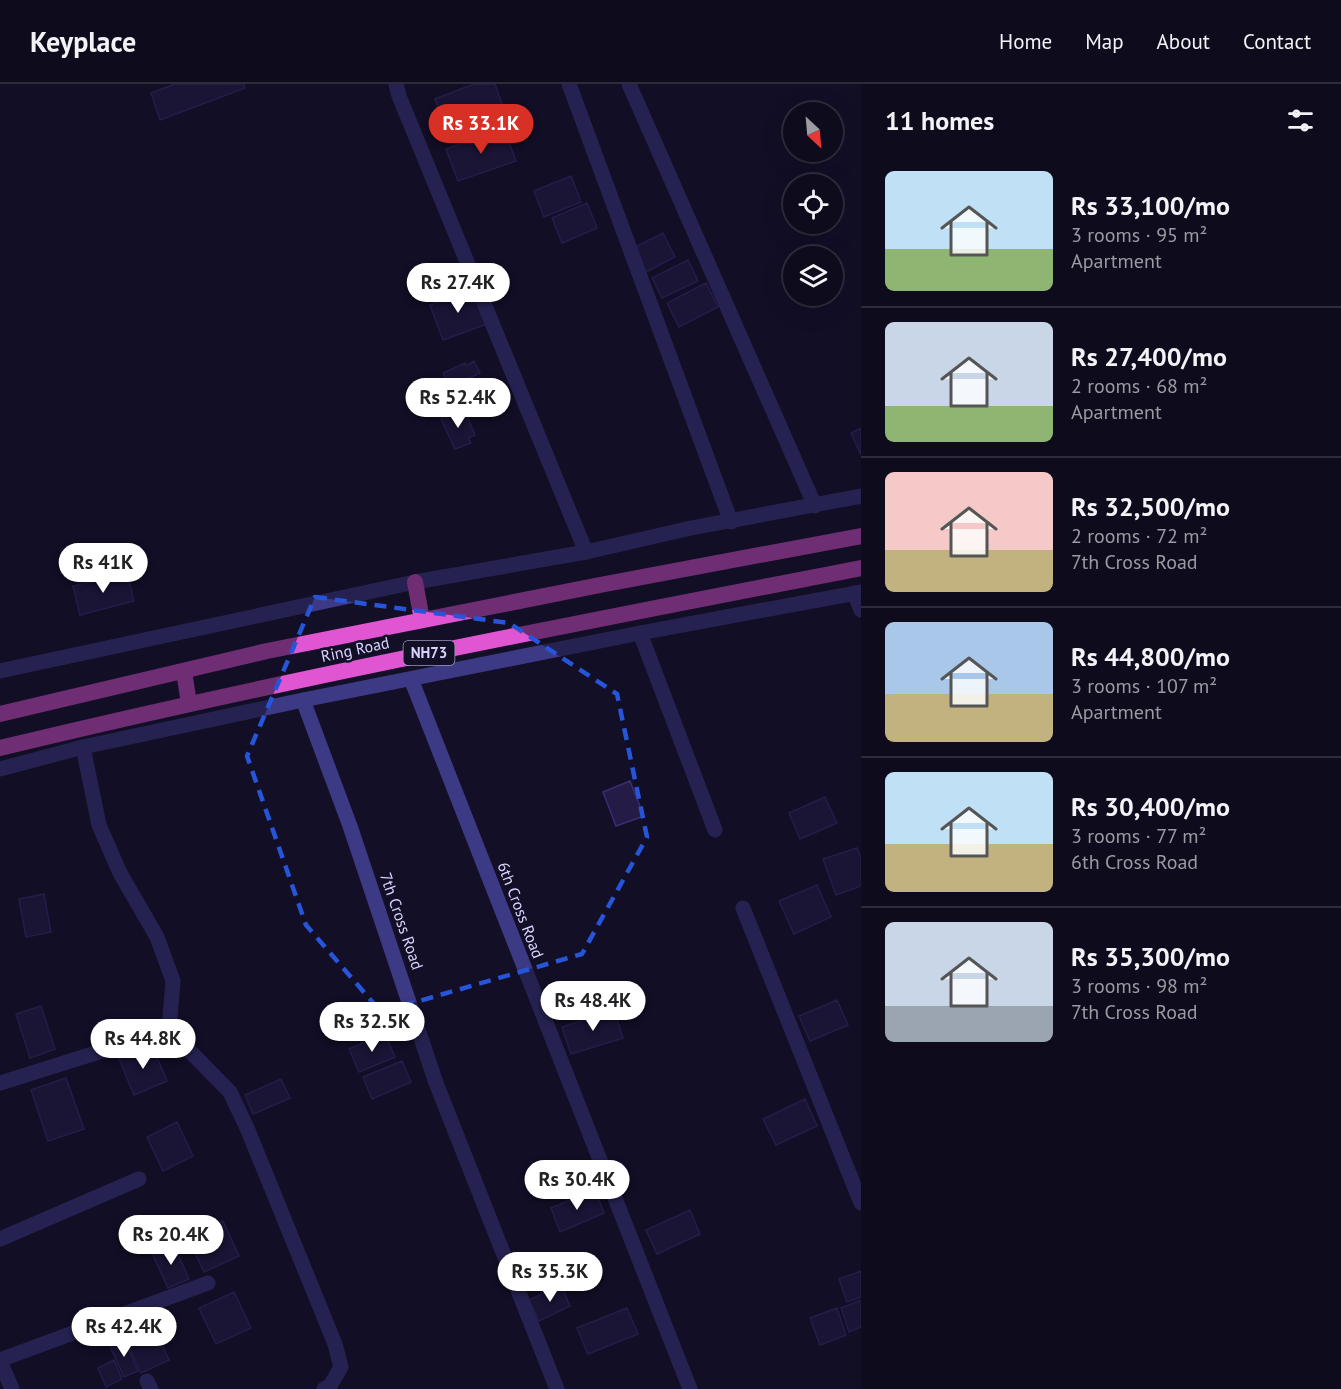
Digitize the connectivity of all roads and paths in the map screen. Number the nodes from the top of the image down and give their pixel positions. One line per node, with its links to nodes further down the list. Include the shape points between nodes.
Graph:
1 (396, 84): 8 (street)
2 (569, 84): 6 (street)
3 (629, 84): 5 (street)
4 (861, 496): 5 (street)
5 (815, 506): 6 (street)
6 (731, 522): 8 (street)
7 (861, 536): 13 (highway, Ring Road / NH73)
8 (586, 552): 10 (street)
9 (861, 568): 19 (highway, Ring Road / NH73)
10 (415, 582): 13 (highway); 15 (street)
11 (858, 593): 12 (street); 14 (street)
12 (861, 610)
13 (422, 620): 16 (highway, Ring Road / NH73)
14 (640, 633): 17 (street); 24 (street)
15 (0, 671)
16 (184, 671): 19 (highway); 20 (highway, Ring Road / NH73)
17 (411, 679): 18 (street); 36 (street, 6th Cross Road)
18 (303, 700): 21 (street); 35 (street, 7th Cross Road, via 350,826 436,1083)
19 (189, 704): 22 (highway, Ring Road / NH73)
20 (0, 714)
21 (83, 747): 23 (street); 26 (street, via 99,825 120,873 157,937 173,981)
22 (0, 748)
23 (0, 769)
24 (715, 830)
25 (743, 908): 29 (street)
26 (169, 1030): 27 (street); 34 (street, via 230,1092 247,1128 335,1344 341,1367)
27 (0, 1083)
28 (139, 1179): 30 (street)
29 (861, 1203)
30 (0, 1239)
31 (207, 1283): 32 (street)
32 (0, 1361): 33 (street)
33 (12, 1389)
34 (324, 1389)
35 (557, 1389)
36 (690, 1389)

